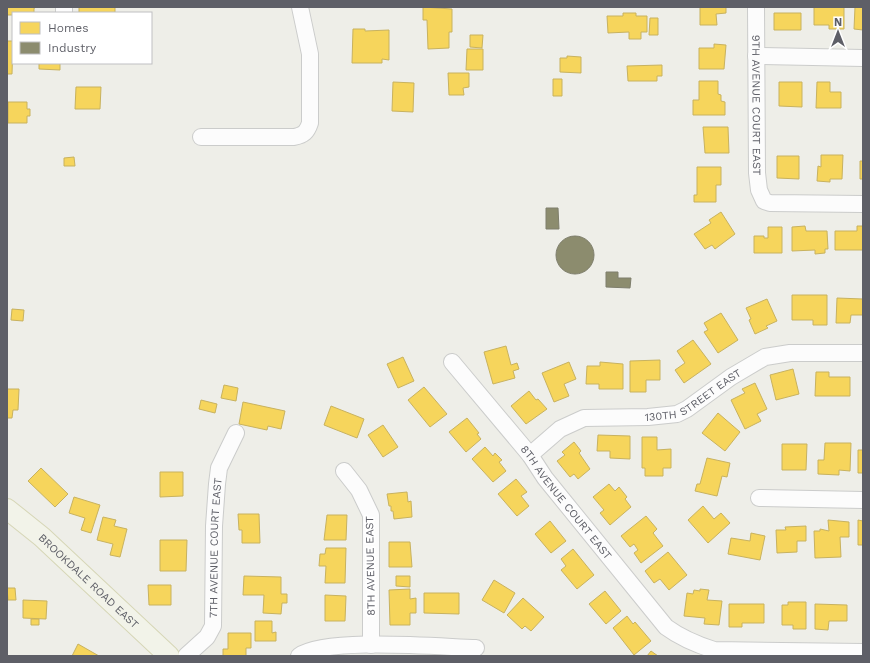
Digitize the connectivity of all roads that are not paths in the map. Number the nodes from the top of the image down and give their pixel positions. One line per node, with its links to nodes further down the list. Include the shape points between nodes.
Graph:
1 (300, 7): 5 (street, via 310,54 310,123 307,132 294,137)
2 (756, 7): 3 (street, 9TH AVENUE COURT EAST)
3 (756, 56): 4 (street); 6 (street, 9TH AVENUE COURT EAST, via 757,173 759,190 764,201)
4 (863, 58)
5 (201, 137)
6 (863, 204)
7 (863, 353): 10 (street, 130TH STREET EAST, via 779,353 765,357 677,414 584,418 560,429)
8 (452, 362): 10 (street, 8TH AVENUE COURT EAST)
9 (236, 433): 19 (street, 7TH AVENUE COURT EAST, via 219,468 217,484 213,626 207,636)
10 (530, 455): 17 (street, 8TH AVENUE COURT EAST, via 545,478 666,627 684,639 714,650)
11 (344, 471): 15 (street, 8TH AVENUE EAST, via 359,490 371,515)
12 (759, 498): 13 (street)
13 (863, 500)
14 (7, 509): 18 (main road, BROOKDALE ROAD EAST, via 42,537)
15 (371, 645): 16 (street); 20 (street, via 325,647)
16 (476, 648)
17 (863, 652)
18 (169, 656)
19 (186, 656)
20 (299, 656)

